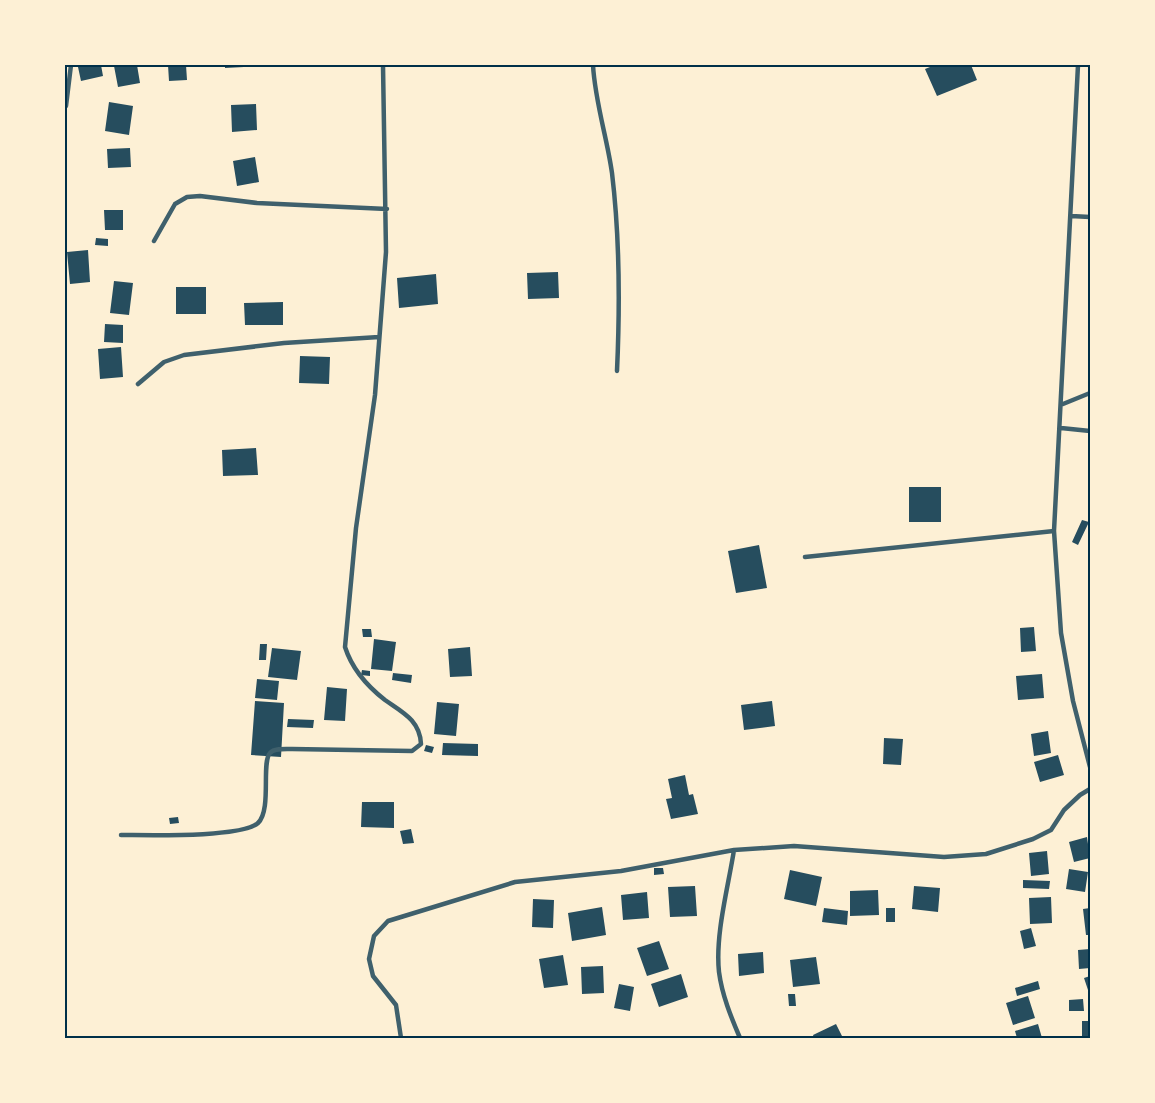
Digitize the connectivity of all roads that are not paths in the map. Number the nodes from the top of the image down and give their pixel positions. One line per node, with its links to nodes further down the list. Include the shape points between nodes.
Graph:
1 (71, 65): 5 (street)
2 (383, 65): 6 (street)
3 (593, 65): 11 (street, via 616,212 620,287)
4 (1078, 65): 7 (street)
5 (66, 106)
6 (387, 209): 9 (street, via 187,197 175,204); 10 (street)
7 (1071, 216): 8 (street); 14 (street)
8 (1090, 216)
9 (154, 241)
10 (379, 337): 12 (street, via 284,343 184,355 164,362); 21 (street, via 345,647 359,675 416,725 421,744 412,751 273,751 266,761 263,810 259,822 251,828 213,833)
11 (617, 371)
12 (138, 384)
13 (1090, 393): 14 (street)
14 (1063, 404): 15 (street)
15 (1061, 428): 16 (street); 17 (street)
16 (1090, 431)
17 (1054, 531): 18 (street); 19 (street, via 1061,633 1073,701)
18 (805, 557)
19 (1090, 767)
20 (1090, 789): 22 (street, via 1064,810 1051,830 986,854 944,857 794,846)
21 (121, 835)
22 (734, 850): 23 (street, via 621,871 515,882 388,921 374,936 369,959 373,976 396,1006); 24 (street, via 719,972 723,995)
23 (402, 1038)
24 (740, 1038)

